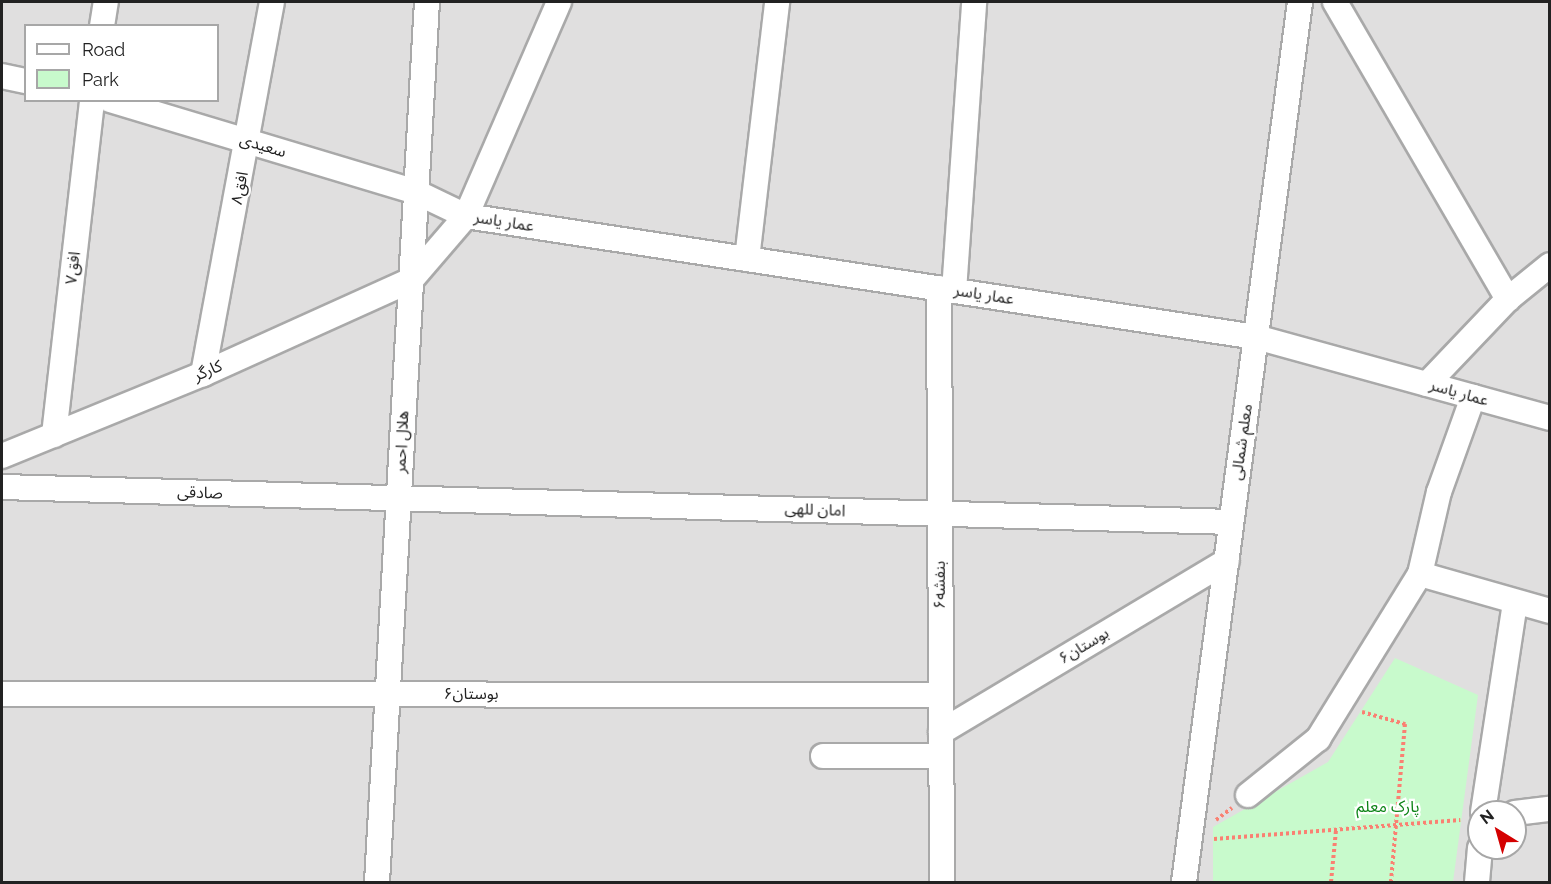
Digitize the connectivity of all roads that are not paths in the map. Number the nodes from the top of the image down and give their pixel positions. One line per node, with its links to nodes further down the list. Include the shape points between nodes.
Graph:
1 (105, 2): 9 (street)
2 (272, 2): 14 (street, افق۸)
3 (427, 2): 15 (street, هلال احمر)
4 (559, 2): 16 (street)
5 (777, 2): 17 (street)
6 (974, 2): 20 (street, بنفشه۶)
7 (1300, 2): 22 (street, معلم شمالی)
8 (1335, 2): 21 (street)
9 (102, 24)
10 (2, 75): 11 (street)
11 (24, 80)
12 (92, 102): 27 (street, افق۷)
13 (117, 102): 14 (street, سعیدی)
14 (249, 142): 15 (street, سعیدی); 23 (street, افق۸)
15 (416, 192): 16 (street, عمار یاسر); 19 (street, هلال احمر)
16 (466, 216): 17 (street, عمار یاسر); 19 (street)
17 (747, 259): 20 (street, عمار یاسر)
18 (1550, 265): 21 (street)
19 (411, 280): 23 (street, کارگر); 30 (street, هلال احمر)
20 (946, 290): 22 (street, عمار یاسر); 31 (street, بنفشه۶)
21 (1508, 299): 24 (street)
22 (1256, 337): 24 (street, عمار یاسر); 32 (street, معلم شمالی)
23 (203, 374): 27 (street, کارگر)
24 (1427, 384): 25 (street, عمار یاسر)
25 (1473, 397): 26 (street, عمار یاسر); 34 (street, via 1440,492)
26 (1550, 418)
27 (54, 435): 28 (street, کارگر)
28 (2, 456)
29 (2, 487): 30 (street, صادقی)
30 (399, 498): 31 (street, امان للهی); 38 (street, هلال احمر)
31 (940, 514): 32 (street, امان للهی); 39 (street, بنفشه۶)
32 (1232, 522): 33 (street, معلم شمالی)
33 (1227, 561): 40 (street, بوستان۶); 50 (street, معلم شمالی)
34 (1420, 574): 35 (street); 43 (street, via 1318,739)
35 (1515, 603): 36 (street); 44 (street)
36 (1550, 611)
37 (2, 694): 38 (street, بوستان۶)
38 (388, 694): 39 (street, بوستان۶); 48 (street, هلال احمر)
39 (941, 695): 40 (street, بنفشه۶)
40 (941, 732): 42 (street, بنفشه۶)
41 (823, 756): 42 (street)
42 (941, 756): 49 (street, بنفشه۶)
43 (1248, 795)
44 (1478, 800)
45 (1550, 809): 46 (street)
46 (1527, 812)
47 (1479, 860): 51 (street)
48 (377, 882)
49 (942, 882)
50 (1184, 882)
51 (1477, 882)

